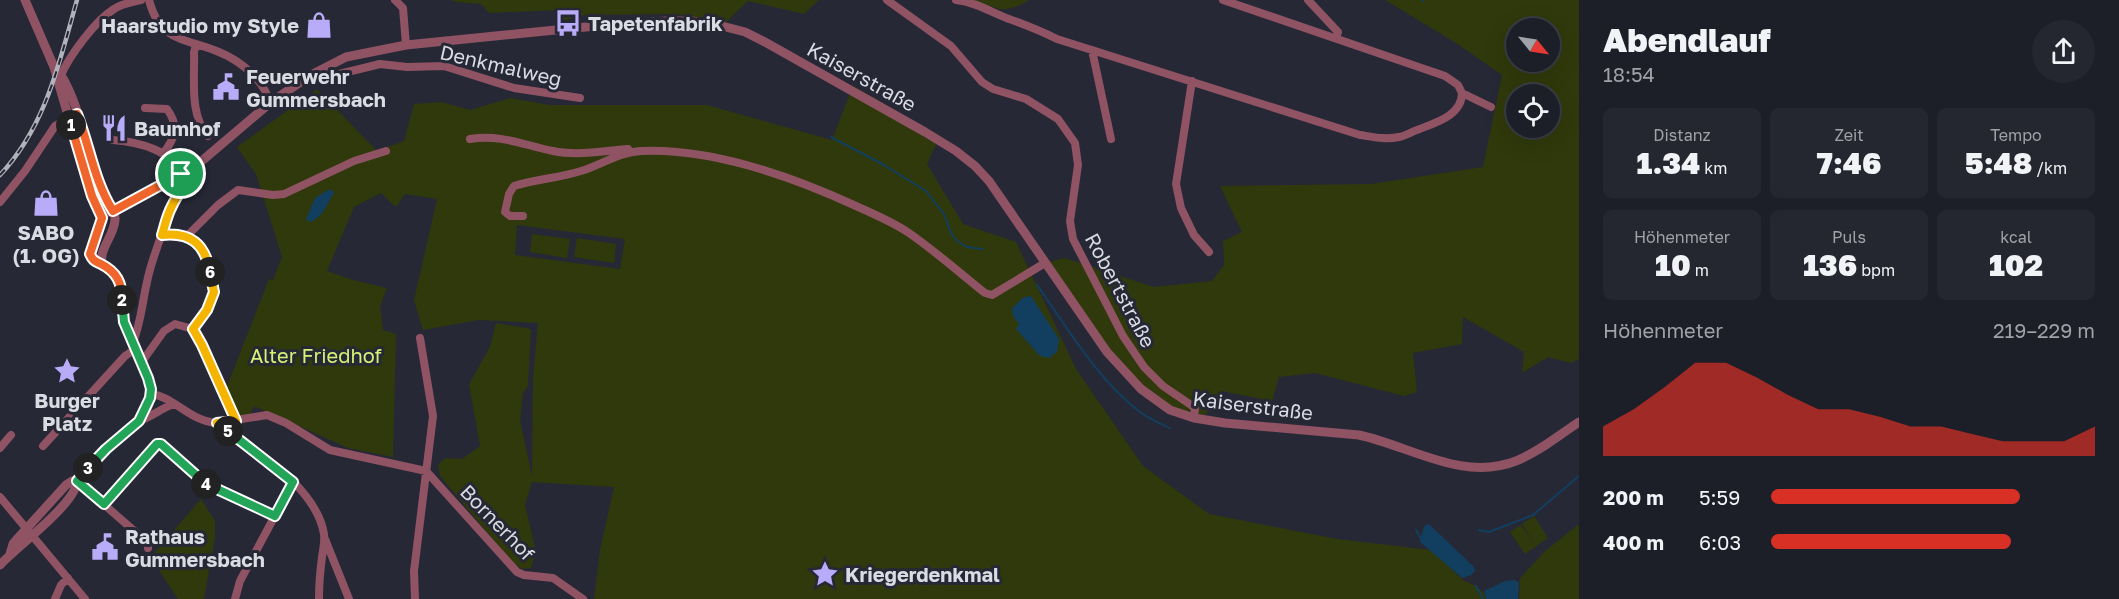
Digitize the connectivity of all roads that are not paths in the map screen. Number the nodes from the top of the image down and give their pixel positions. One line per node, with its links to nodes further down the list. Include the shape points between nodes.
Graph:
1 (25, 0): 13 (street)
2 (141, 0): 14 (street, via 115,8 103,18 79,45)
3 (149, 0): 10 (street, via 166,30 181,41)
4 (395, 0): 11 (street, via 403,8)
5 (887, 0): 46 (street, Robertstraße, via 951,45 982,82 1026,99 1058,119 1076,142 1078,165 1070,221 1073,239 1144,368 1195,408)
6 (956, 0): 12 (street)
7 (1223, 0): 9 (street)
8 (1308, 0): 9 (street, via 1338,32)
9 (1336, 38): 17 (street, via 1445,76)
10 (196, 45): 19 (street, via 219,52 245,69 267,92); 23 (street, via 195,104 202,130)
11 (406, 45): 15 (street, Kaiserstraße, via 346,57); 38 (street, Kaiserstraße, via 667,21 692,21 745,32 956,151 989,181)
12 (1092, 50): 16 (street); 25 (street)
13 (54, 67): 14 (street); 22 (street)
14 (61, 75): 22 (street)
15 (309, 76): 18 (street, Denkmalweg, via 319,79 380,64 440,66 514,88); 19 (street, Kaiserstraße)
16 (1192, 81): 17 (street, via 1337,128 1381,138 1399,137 1436,122 1454,112); 37 (street, via 1176,184 1181,208 1194,235)
17 (1462, 93): 20 (street)
18 (580, 98)
19 (270, 103): 30 (street, Kaiserstraße)
20 (1491, 107)
21 (145, 108): 29 (street, via 167,109 174,118 175,135)
22 (73, 116): 31 (street, via 55,126); 32 (street); 33 (street, via 92,196)
23 (208, 136)
24 (470, 139): 28 (street, via 487,136 554,152)
25 (1111, 139)
26 (113, 140): 29 (street, via 148,146)
27 (386, 151): 36 (street, via 354,161 284,194 237,190)
28 (639, 151): 34 (street, via 582,171 514,186 505,212); 38 (street, via 702,155 814,186 909,233 992,295)
29 (163, 154): 30 (street)
30 (181, 174): 32 (street, Kaiserstraße); 35 (street, via 181,190)
31 (0, 202)
32 (113, 211): 33 (street, Kaiserstraße); 39 (street, via 116,220 102,252)
33 (102, 214): 39 (street, via 90,254)
34 (523, 216)
35 (162, 235): 36 (street); 42 (street, via 149,271)
36 (186, 237): 40 (street, via 201,246 215,287 207,310)
37 (1209, 252)
38 (1045, 262): 46 (street, Kaiserstraße, via 1126,375 1170,410)
39 (102, 264): 42 (street, via 120,280 124,322)
40 (193, 329): 43 (street, via 175,324 164,331); 48 (street)
41 (420, 338): 54 (street, via 433,416)
42 (133, 348): 43 (street); 52 (street)
43 (141, 363): 44 (street)
44 (151, 394): 45 (street); 47 (street)
45 (174, 405): 47 (street); 49 (street, via 206,422)
46 (1194, 418): 50 (street, Kaiserstraße, via 1359,435 1458,466 1485,469 1518,460)
47 (139, 421): 55 (street)
48 (236, 421): 49 (street); 54 (street, via 267,415 330,450)
49 (217, 423): 56 (street)
50 (1575, 424)
51 (12, 435): 53 (street)
52 (43, 446)
53 (0, 448)
54 (426, 471): 70 (street, via 414,571); 71 (street, Bornerhof, via 517,572 553,578)
55 (77, 481): 58 (street); 60 (street, via 75,490)
56 (293, 482): 59 (street); 61 (street, via 310,500)
57 (0, 497): 60 (street)
58 (104, 504): 59 (street, via 161,444 209,486); 62 (street, via 147,542)
59 (275, 516): 67 (street, via 240,580)
60 (30, 532): 63 (street); 64 (street)
61 (324, 536): 68 (street); 69 (street)
62 (148, 548)
63 (0, 565)
64 (68, 578): 65 (street); 66 (street)
65 (55, 599)
66 (85, 599)
67 (234, 599)
68 (319, 599)
69 (349, 599)
70 (415, 599)
71 (583, 599)

